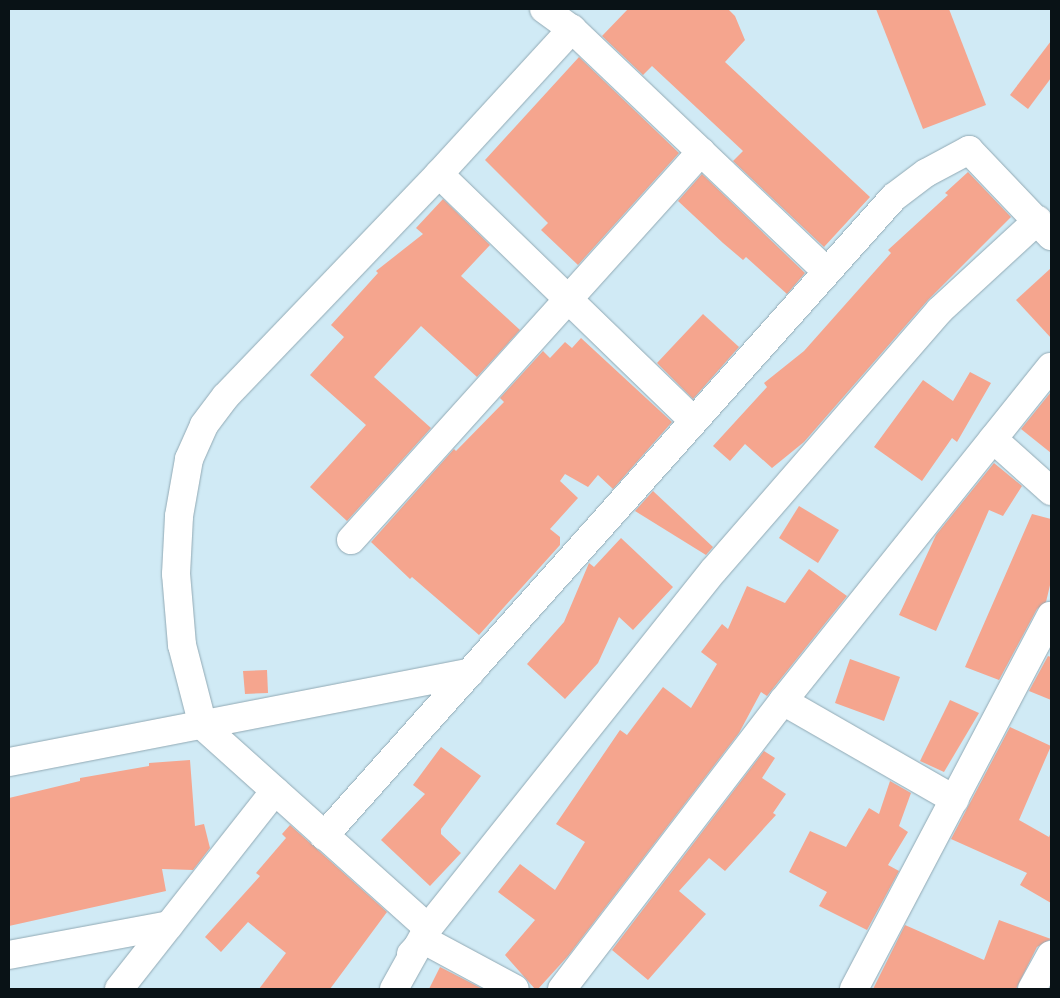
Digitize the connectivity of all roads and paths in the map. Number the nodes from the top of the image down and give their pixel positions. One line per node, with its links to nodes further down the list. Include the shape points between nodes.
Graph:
1 (544, 9): 2 (street)
2 (572, 30): 3 (street); 4 (street)
3 (701, 152): 6 (street); 7 (street)
4 (439, 174): 7 (street); 16 (street, via 226,396 204,425 189,459 179,516 176,574 182,646)
5 (1045, 228): 6 (street, via 969,150 926,173 894,197); 22 (street, via 940,310 714,570)
6 (826, 270): 9 (street)
7 (569, 300): 9 (street); 12 (street)
8 (1051, 367): 10 (street)
9 (693, 420): 14 (street)
10 (994, 439): 11 (street); 15 (street)
11 (1051, 492)
12 (351, 540)
13 (1051, 616): 19 (street)
14 (470, 672): 16 (street); 20 (street)
15 (783, 701): 19 (street); 29 (street)
16 (203, 726): 17 (street); 18 (street)
17 (9, 762)
18 (275, 791): 20 (street); 21 (street)
19 (955, 800): 30 (street)
20 (324, 836): 22 (street)
21 (169, 926): 23 (street); 25 (street)
22 (426, 934): 26 (street); 27 (street); 28 (street)
23 (9, 955)
24 (1051, 955): 31 (street)
25 (119, 989)
26 (377, 989)
27 (394, 989)
28 (515, 989)
29 (562, 989)
30 (854, 989)
31 (1032, 989)

